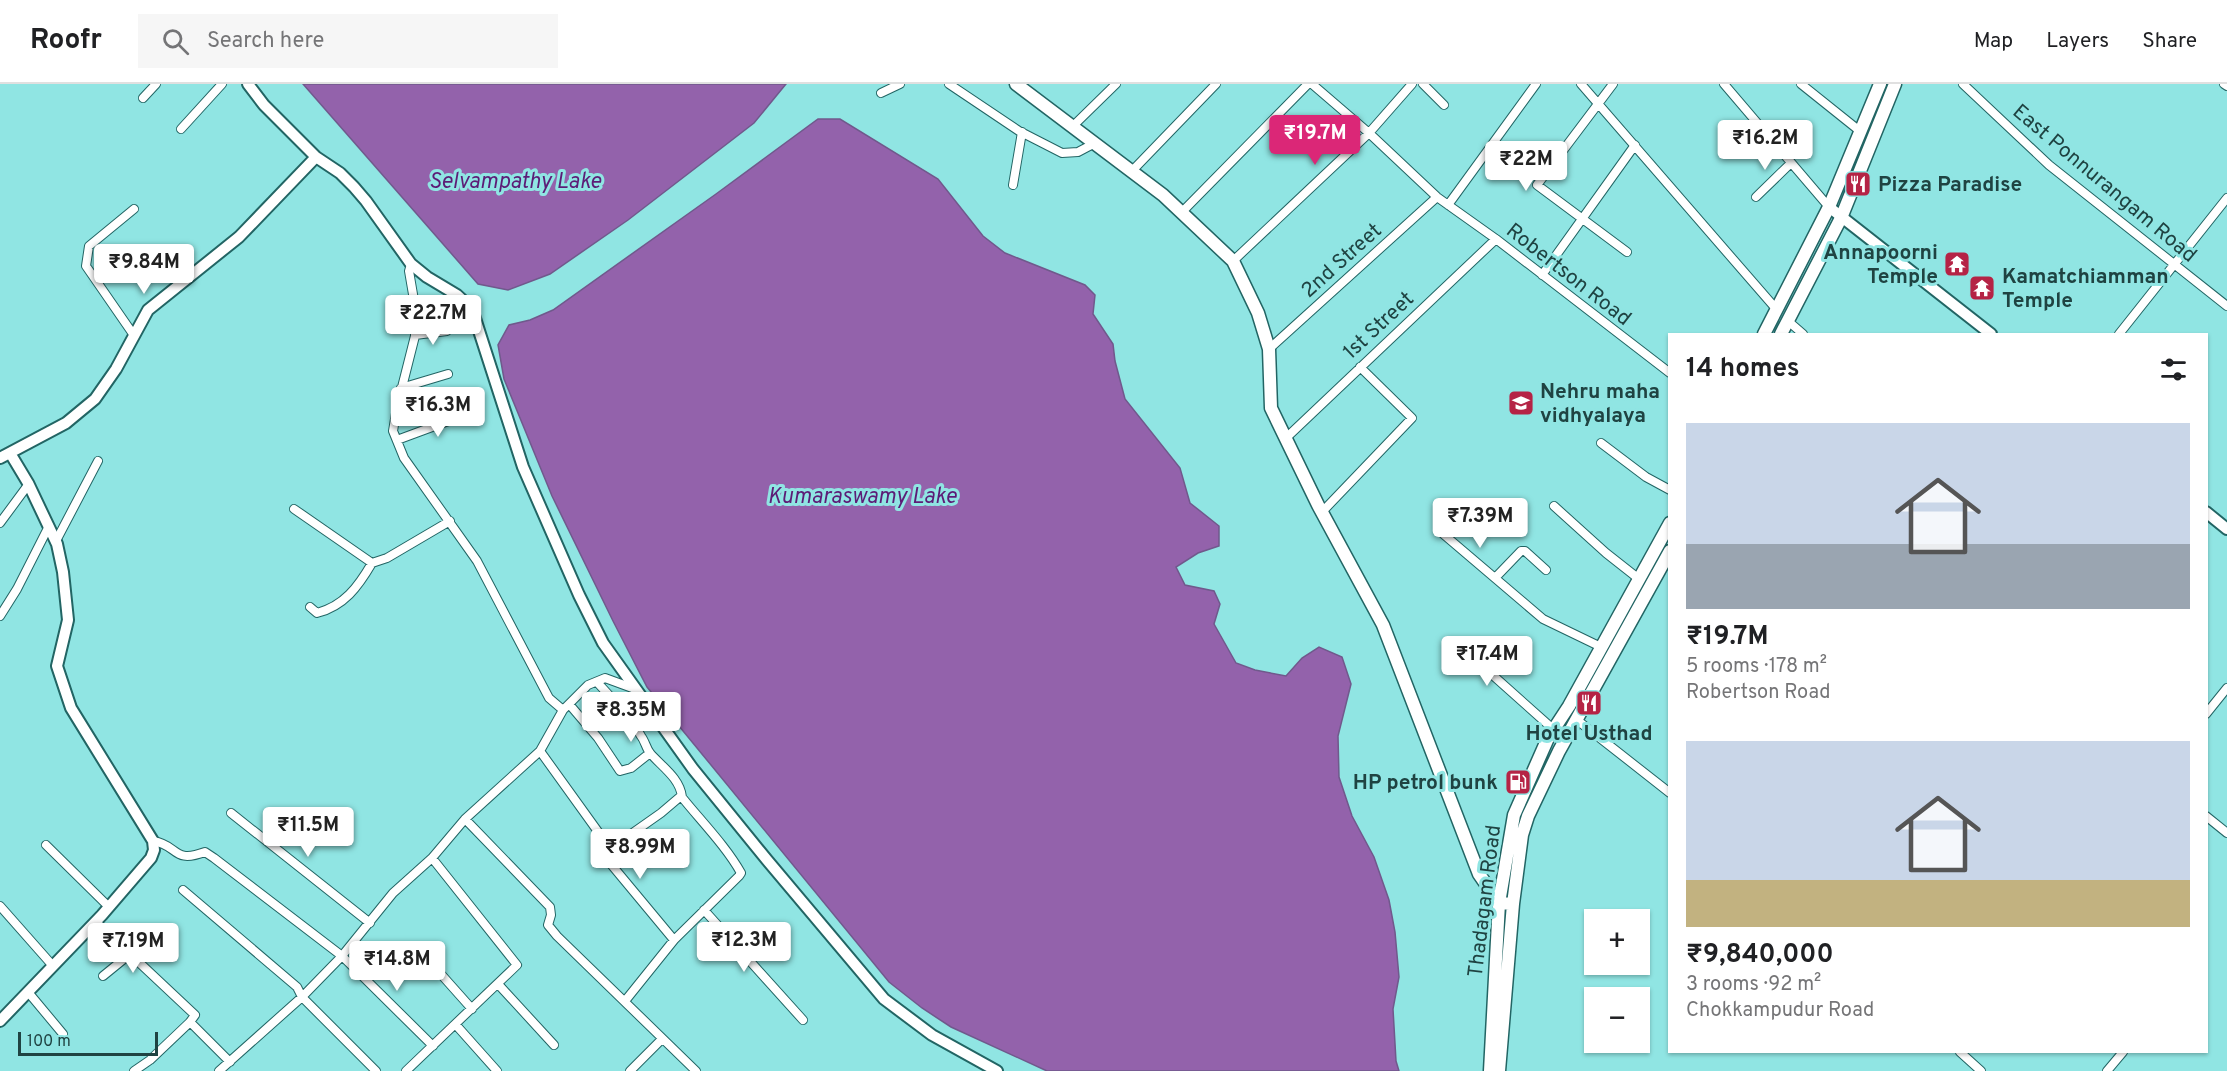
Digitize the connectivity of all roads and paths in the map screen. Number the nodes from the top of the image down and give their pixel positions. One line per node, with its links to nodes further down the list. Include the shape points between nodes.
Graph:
1 (156, 84): 21 (street)
2 (222, 84): 25 (street)
3 (248, 84): 31 (street)
4 (900, 84): 20 (street)
5 (950, 84): 26 (street)
6 (1016, 84): 24 (main road)
7 (1116, 84): 24 (street)
8 (1216, 84): 33 (street)
9 (1310, 84): 28 (street, Robertson Road); 41 (street)
10 (1412, 84): 28 (street)
11 (1423, 84): 23 (street)
12 (1536, 84): 38 (street)
13 (1581, 84): 22 (street)
14 (1613, 84): 22 (street)
15 (1801, 84): 27 (street)
16 (1880, 84): 27 (main road)
17 (1895, 84): 42 (main road)
18 (1963, 84): 48 (street, East Ponnurangam Road, via 2049,165)
19 (1728, 86): 32 (street)
20 (881, 93)
21 (143, 98)
22 (1597, 103): 30 (street); 43 (street, via 1537,185)
23 (1444, 105)
24 (1073, 126): 29 (main road)
25 (181, 129)
26 (1022, 132): 29 (street, via 1062,153 1078,152); 34 (street)
27 (1861, 132): 39 (main road)
28 (1369, 133): 35 (street, Robertson Road); 46 (street)
29 (1095, 143): 33 (main road)
30 (1635, 145): 43 (street); 51 (street)
31 (316, 157): 47 (street, via 354,187); 59 (street, via 240,237 148,310)
32 (1791, 163): 36 (street); 39 (street)
33 (1132, 171): 41 (main road)
34 (1013, 185)
35 (1437, 197): 38 (street, Robertson Road); 61 (street, 2nd Street)
36 (1756, 197)
37 (2227, 198): 48 (street)
38 (1448, 205): 44 (street, Robertson Road)
39 (1829, 207): 42 (street); 51 (main road)
40 (134, 209): 59 (street, via 89,246 86,266)
41 (1182, 212): 46 (main road)
42 (1841, 218): 52 (main road); 57 (street)
43 (1582, 219): 45 (street); 49 (street)
44 (1496, 239): 49 (street, Robertson Road); 62 (street, 1st Street)
45 (1627, 252)
46 (1233, 261): 61 (main road, via 1258,313)
47 (411, 264): 60 (street); 96 (street, via 471,309 523,467 603,643)
48 (2174, 266): 50 (street, East Ponnurangam Road); 58 (street)
49 (1542, 275): 63 (street, Robertson Road)
50 (2227, 306)
51 (1777, 310): 54 (main road)
52 (1788, 321): 55 (main road); 56 (street)
53 (447, 331): 60 (street)
54 (1765, 333)
55 (1782, 333)
56 (1802, 333)
57 (1990, 333)
58 (2120, 333)
59 (134, 334): 70 (street, via 95,399 66,423)
60 (415, 335): 65 (street)
61 (1269, 349): 67 (main road, via 1271,408)
62 (1360, 367): 67 (street, 1st Street); 77 (street, via 1412,418)
63 (1668, 371)
64 (448, 374): 65 (street)
65 (401, 388): 68 (street, via 393,431)
66 (470, 413): 68 (street)
67 (1286, 438): 77 (main road)
68 (397, 440): 79 (street, via 404,458)
69 (1601, 443): 73 (street)
70 (5, 455): 72 (street)
71 (98, 461): 84 (street)
72 (28, 485): 80 (street); 81 (street)
73 (1668, 489)
74 (1467, 506): 88 (street, via 1440,530)
75 (1554, 506): 89 (street)
76 (294, 509): 86 (street)
77 (1322, 512): 114 (main road, via 1383,625 1479,874)
78 (2208, 515): 83 (street)
79 (450, 521): 86 (street); 97 (street, via 477,561 549,698)
80 (0, 523)
81 (49, 526): 84 (street); 91 (street)
82 (1668, 527): 89 (main road, Thadagam Road)
83 (2227, 529)
84 (56, 541): 109 (street, via 68,620 57,666 71,708)
85 (1668, 555): 99 (main road, Thadagam Road)
86 (372, 563): 90 (street, via 360,584 334,609 317,613)
87 (1546, 570): 88 (street, via 1521,550)
88 (1495, 578): 92 (street, via 1543,619)
89 (1639, 579): 92 (main road, Thadagam Road)
90 (310, 607)
91 (0, 616)
92 (1601, 647): 100 (main road, Thadagam Road)
93 (1478, 662): 100 (street)
94 (597, 682): 96 (street, via 605,678); 97 (street, via 588,685); 102 (street, via 641,735)
95 (2227, 688): 98 (street)
96 (636, 689): 150 (street, via 693,769 884,999 932,1035)
97 (566, 707): 101 (street); 102 (street, via 598,738 620,771 631,768)
98 (2208, 712)
99 (1577, 720): 103 (street); 115 (main road, Thadagam Road, via 1528,816)
100 (1553, 729): 114 (main road, Thadagam Road, via 1514,815)
101 (540, 751): 107 (street); 111 (street, via 604,840)
102 (650, 753): 104 (street, via 675,780)
103 (1668, 789)
104 (682, 797): 111 (street); 118 (street, via 732,856 741,873)
105 (231, 813): 120 (street)
106 (2208, 818): 108 (street)
107 (465, 819): 112 (street); 130 (street, via 550,907 548,925 557,936)
108 (2227, 833)
109 (153, 841): 117 (street, via 151,858); 124 (street, via 191,857 205,852)
110 (46, 845): 117 (street)
111 (607, 850): 121 (street, via 610,863)
112 (432, 858): 120 (street, via 393,893); 127 (street, via 517,965)
113 (183, 890): 129 (street, via 297,987)
114 (1499, 903): 115 (main road); 151 (main road, Thadagam Road)
115 (1513, 904): 152 (main road, Thadagam Road)
116 (0, 906): 125 (street)
117 (109, 907): 119 (street)
118 (704, 910): 121 (street); 132 (street)
119 (96, 922): 122 (street); 125 (street)
120 (370, 922): 124 (street)
121 (674, 940): 130 (street)
122 (130, 954): 126 (street); 134 (street, via 195,1016)
123 (423, 954): 131 (street)
124 (342, 956): 129 (street); 139 (street)
125 (53, 966): 128 (street)
126 (103, 976)
127 (498, 984): 131 (street); 138 (street)
128 (28, 992): 133 (street); 136 (street)
129 (302, 998): 142 (street); 146 (street)
130 (625, 1001): 137 (street)
131 (472, 1010): 135 (street)
132 (803, 1020)
133 (0, 1021)
134 (190, 1022): 142 (street); 144 (street)
135 (456, 1025): 139 (street); 147 (street)
136 (63, 1034)
137 (662, 1039): 148 (street); 149 (street)
138 (554, 1045)
139 (434, 1046): 143 (street)
140 (1961, 1053): 153 (street)
141 (2121, 1053): 154 (street)
142 (230, 1062): 145 (street)
143 (409, 1070)
144 (134, 1071)
145 (219, 1071)
146 (376, 1071)
147 (497, 1071)
148 (630, 1071)
149 (696, 1071)
150 (997, 1071)
151 (1490, 1071)
152 (1499, 1071)
153 (1981, 1071)
154 (2107, 1071)

